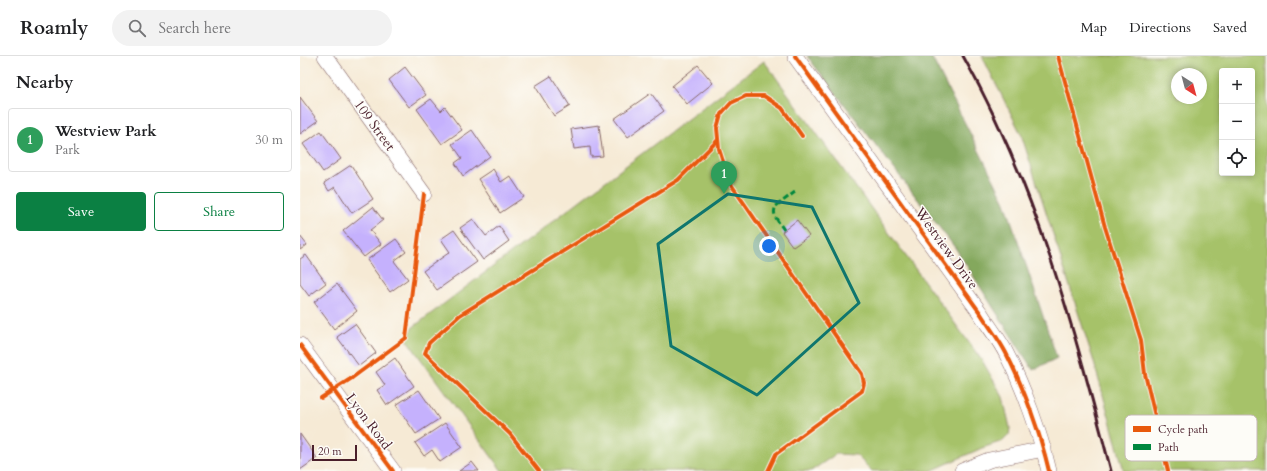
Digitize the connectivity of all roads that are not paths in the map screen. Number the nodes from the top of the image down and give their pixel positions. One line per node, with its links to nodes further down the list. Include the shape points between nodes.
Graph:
1 (325, 56): 3 (street, 109 Street)
2 (795, 56): 5 (street, Westview Drive, via 1006,352)
3 (424, 194)
4 (300, 345): 6 (street, Lyon Road)
5 (1044, 449): 7 (street, via 989,460); 8 (street, Westview Drive)
6 (393, 471)
7 (962, 471)
8 (1049, 471)

